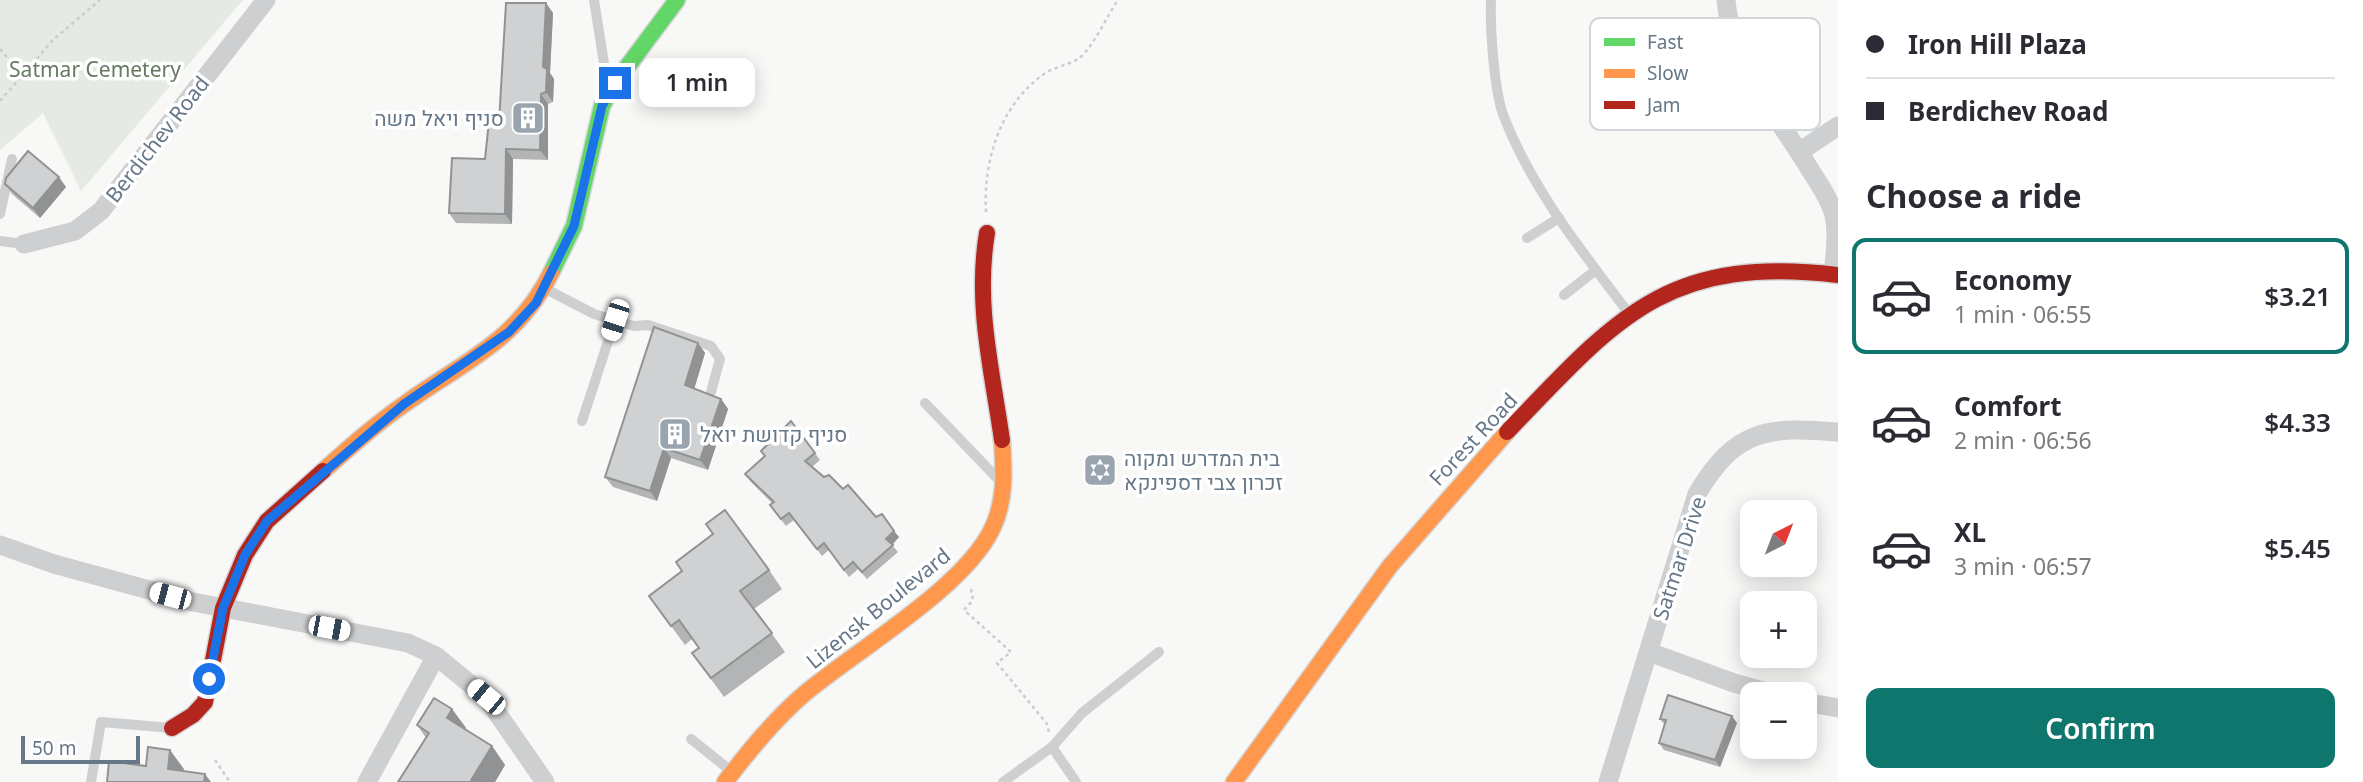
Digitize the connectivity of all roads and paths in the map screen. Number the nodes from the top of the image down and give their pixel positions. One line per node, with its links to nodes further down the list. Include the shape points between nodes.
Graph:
1 (100, 0): 10 (path)
2 (266, 0): 22 (street, Berdichev Road, via 101,211 75,232)
3 (594, 0): 11 (lane)
4 (677, 0): 11 (street)
5 (1118, 0): 19 (path, via 1081,57 1045,73 1011,107 991,154 985,193)
6 (1491, 0): 18 (lane, via 1502,114 1536,187)
7 (1726, 0): 8 (street)
8 (1730, 18)
9 (0, 49): 10 (path)
10 (21, 74): 12 (path)
11 (609, 93): 25 (street, via 574,226)
12 (0, 101)
13 (1838, 126): 15 (street)
14 (1785, 130): 15 (street)
15 (1799, 152): 24 (street, via 1834,216)
16 (12, 159): 17 (lane)
17 (0, 214)
18 (1559, 218): 20 (lane); 23 (lane)
19 (987, 233): 33 (street, Lizensk Boulevard, via 980,269)
20 (1527, 238)
21 (0, 241): 22 (lane)
22 (24, 244)
23 (1596, 270): 26 (lane); 27 (lane)
24 (1836, 275): 27 (street, Forest Road, via 1713,277 1670,290)
25 (545, 289): 28 (lane); 36 (street, via 509,332 404,404 267,521 245,555)
26 (1564, 295)
27 (1630, 314): 54 (street, Forest Road, via 1542,396 1433,511 1341,630)
28 (615, 320): 29 (lane, via 648,325 711,346 720,359); 31 (lane)
29 (710, 392)
30 (925, 403): 33 (lane)
31 (582, 421)
32 (1838, 432): 38 (street, Satmar Drive, via 1786,428 1769,432 1737,447 1719,462 1697,494)
33 (1003, 483): 35 (street, Lizensk Boulevard, via 1000,510 984,545)
34 (0, 545): 36 (street, via 54,565)
35 (959, 573): 45 (path, via 971,585 973,600 964,610 1011,652 997,663 1046,724); 47 (street, Lizensk Boulevard, via 802,696 761,736)
36 (223, 608): 39 (street, via 408,643); 43 (street, via 205,702)
37 (1159, 652): 45 (lane, via 1082,713)
38 (1649, 652): 40 (street); 55 (street, Satmar Drive)
39 (436, 656): 50 (street); 51 (street, via 486,697)
40 (1740, 685)
41 (1817, 704): 42 (street)
42 (1838, 708)
43 (172, 728): 48 (lane, via 101,722)
44 (691, 739): 47 (lane)
45 (1052, 747): 52 (lane); 53 (lane)
46 (215, 760): 49 (path)
47 (729, 777)
48 (91, 782)
49 (230, 782)
50 (367, 782)
51 (545, 782)
52 (1003, 782)
53 (1076, 782)
54 (1234, 782)
55 (1608, 782)

